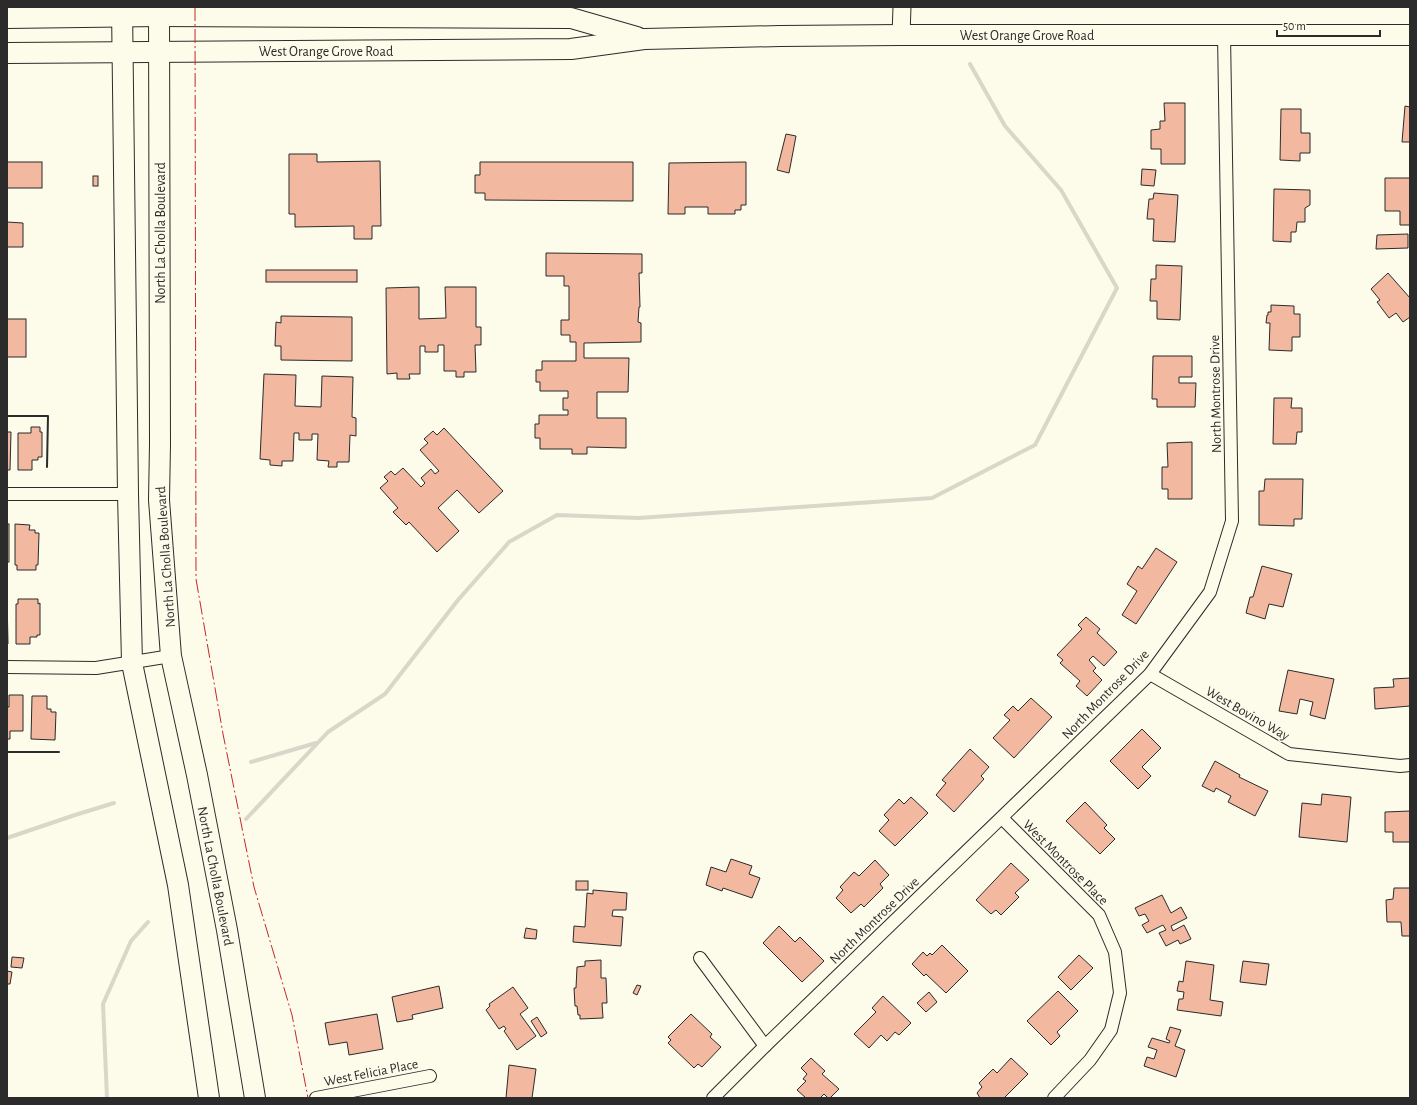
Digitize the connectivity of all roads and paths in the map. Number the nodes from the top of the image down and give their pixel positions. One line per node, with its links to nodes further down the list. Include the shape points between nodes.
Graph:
1 (902, 7): 5 (street)
2 (122, 12): 3 (main road, West Orange Grove Road); 4 (main road, West Orange Grove Road); 10 (main road)
3 (159, 12): 8 (main road, West Orange Grove Road, via 571,18); 9 (main road, North La Cholla Boulevard)
4 (7, 18)
5 (902, 35): 6 (main road, West Orange Grove Road); 8 (main road, West Orange Grove Road)
6 (1224, 35): 7 (main road, West Orange Grove Road); 17 (street, North Montrose Drive, via 1232,521 1210,592)
7 (1410, 35)
8 (644, 39): 9 (main road, West Orange Grove Road, via 571,48)
9 (158, 51): 10 (main road, West Orange Grove Road); 14 (main road, North La Cholla Boulevard, via 159,500)
10 (123, 52): 11 (main road, West Orange Grove Road); 13 (main road)
11 (7, 53)
12 (7, 494): 13 (street)
13 (128, 494): 15 (main road)
14 (171, 656): 15 (street); 24 (main road, North La Cholla Boulevard, via 227,930)
15 (132, 662): 16 (street, via 96,668); 23 (main road, via 178,885)
16 (7, 668)
17 (1150, 674): 18 (street, West Bovino Way, via 1289,754); 19 (street, North Montrose Drive)
18 (1410, 765)
19 (1002, 818): 21 (street, North Montrose Drive); 27 (street, West Montrose Place, via 1099,915 1115,952 1120,993 1111,1030 1090,1060)
20 (700, 958): 21 (street)
21 (765, 1046): 26 (street, North Montrose Drive)
22 (430, 1076): 25 (street, West Felicia Place)
23 (209, 1098)
24 (255, 1098)
25 (316, 1098)
26 (713, 1098)
27 (1054, 1098)

